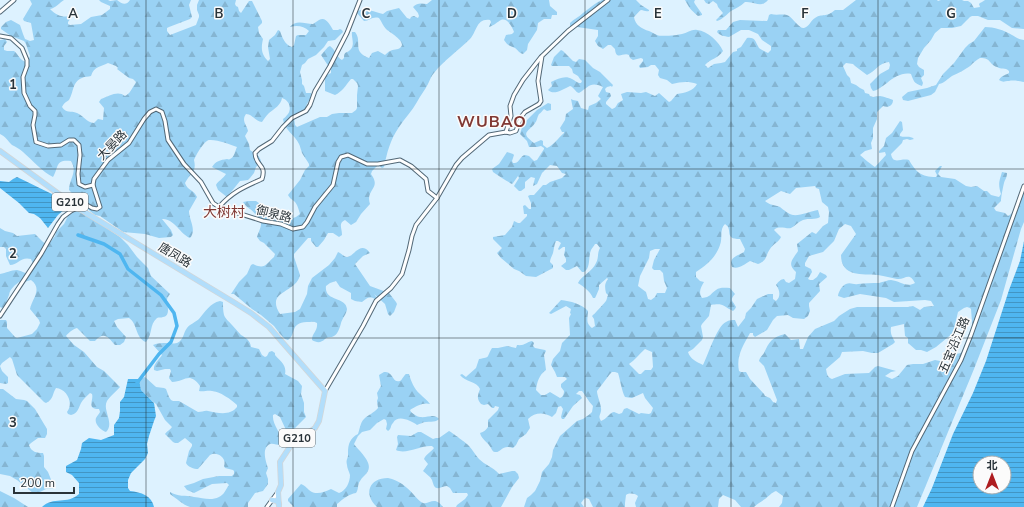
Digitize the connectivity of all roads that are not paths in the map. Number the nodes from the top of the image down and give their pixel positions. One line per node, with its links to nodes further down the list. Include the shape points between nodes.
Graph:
1 (14, 0): 4 (street)
2 (360, 0): 12 (street, via 347,32 306,111 292,118 272,141 255,153 255,159 263,168 262,179 241,188)
3 (608, 0): 6 (street, via 568,31)
4 (0, 12)
5 (0, 36): 9 (street, via 11,38 22,48 27,60 23,76 24,93 35,111 33,125 36,142 48,146 62,145 74,140 79,144 79,184 85,187)
6 (542, 56): 7 (street, via 514,95); 7 (street, via 538,81 541,100 525,112 516,131)
7 (506, 132): 11 (street, via 490,135 462,158)
8 (0, 151): 13 (highway, 唐凤路 / G210)
9 (93, 185): 12 (street, 大晏路, via 94,179 108,160 129,143 144,119 156,109 162,112 168,140 184,164 201,182 213,203); 13 (street, via 100,207 92,208 85,204)
10 (1024, 186): 20 (street, 五宝沿江路, via 961,360 912,451)
11 (437, 198): 12 (street, 御泉路, via 428,191 426,179 400,160 367,164 348,156 341,157 333,185 302,227 293,229); 15 (street, via 416,225 402,274 376,302)
12 (219, 207)
13 (78, 208): 14 (street, via 67,214 58,224); 15 (highway, 唐凤路 / G210, via 251,313 269,327)
14 (0, 316)
15 (325, 391): 16 (highway, G210, via 319,421 315,428 293,442 280,462 281,485)
16 (278, 492): 17 (street); 18 (highway, G210)
17 (272, 500): 18 (highway, via 277,501); 19 (street)
18 (279, 505)
19 (267, 507)
20 (892, 507)

